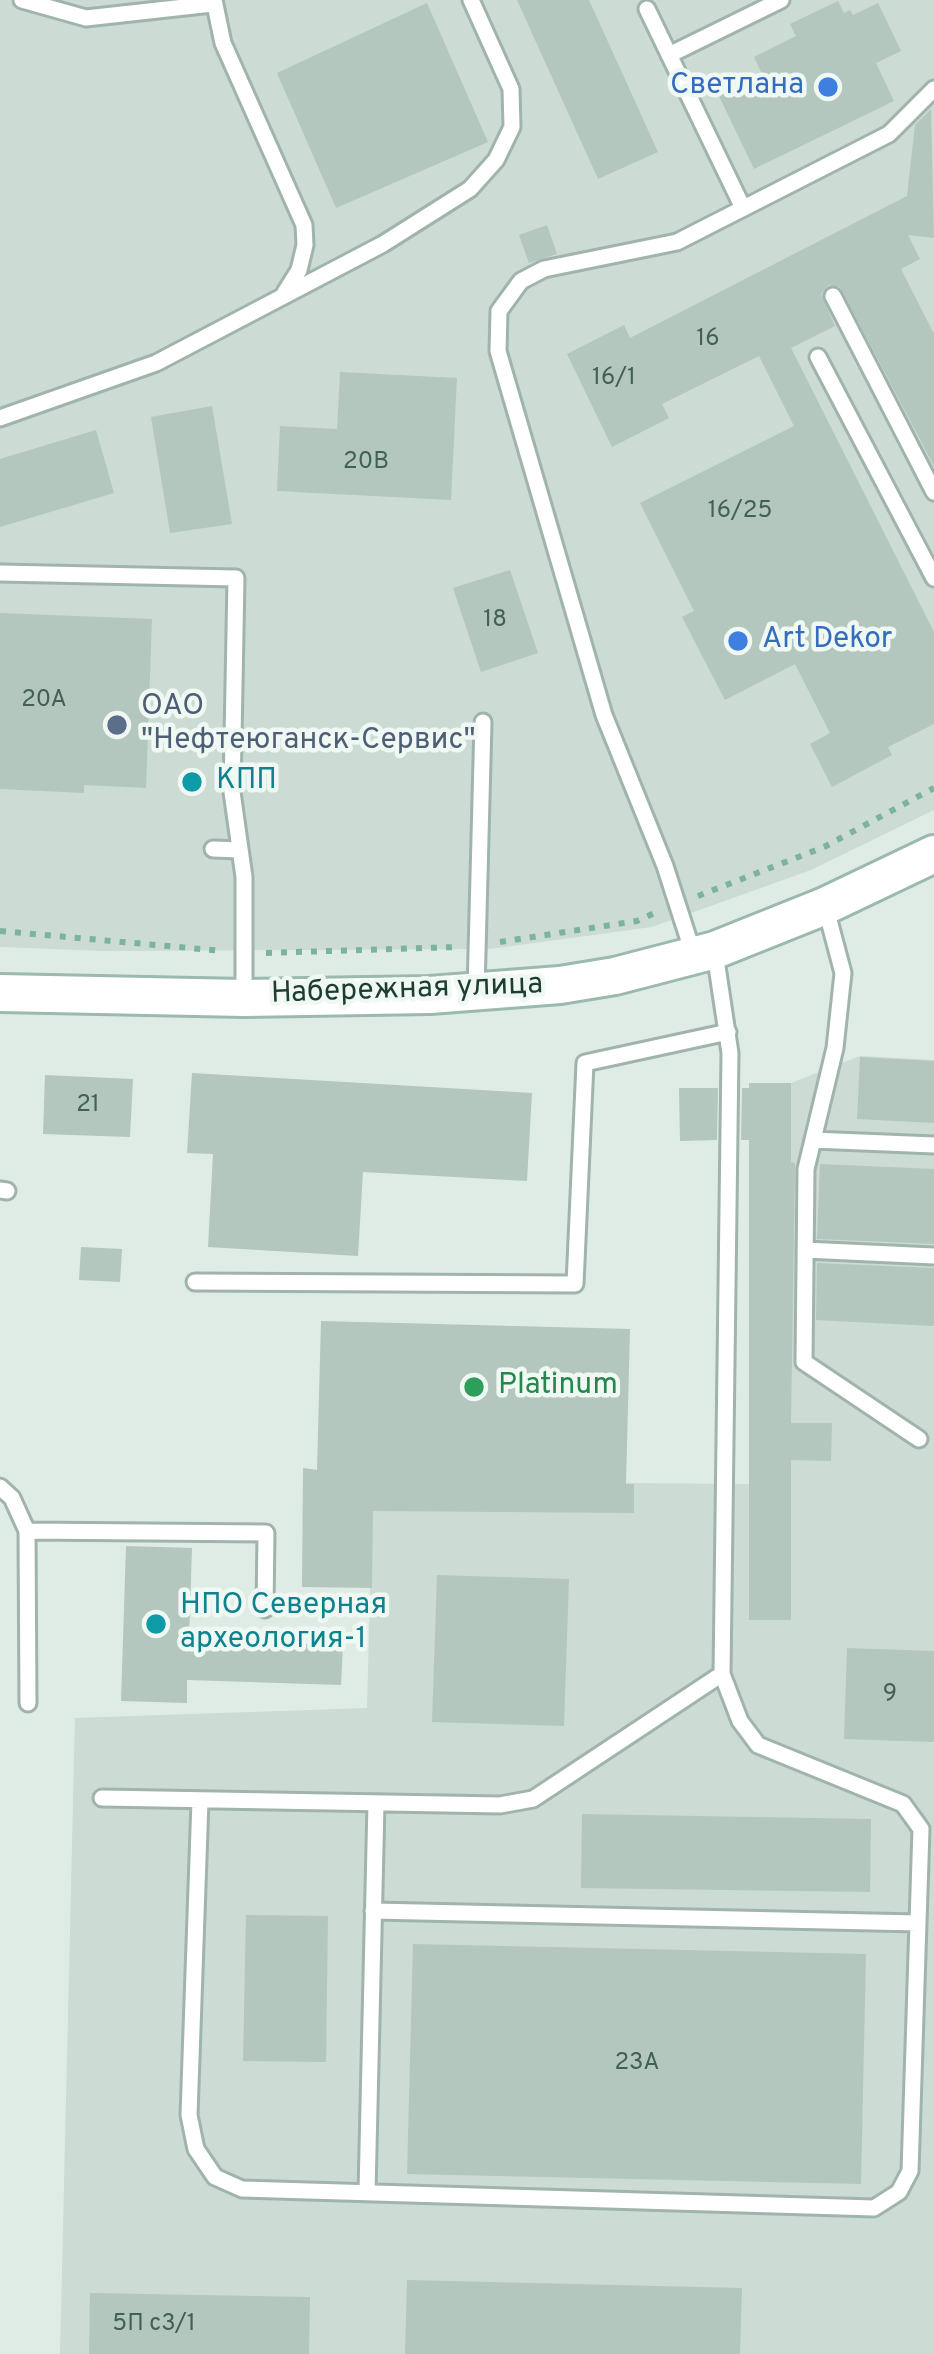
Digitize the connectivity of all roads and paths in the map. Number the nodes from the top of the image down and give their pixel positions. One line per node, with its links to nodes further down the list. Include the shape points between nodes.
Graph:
1 (22, 0): 4 (lane, via 86,18)
2 (471, 0): 9 (lane, via 511,89 512,127 496,160 470,189)
3 (781, 0): 6 (lane)
4 (213, 2): 9 (lane, via 223,43 304,225 299,270)
5 (646, 9): 6 (lane)
6 (669, 55): 8 (lane)
7 (934, 89): 8 (lane, via 889,134)
8 (743, 208): 21 (lane, via 676,242 520,280 499,311 496,333 604,716)
9 (283, 296): 12 (lane, via 156,363)
10 (832, 296): 13 (lane)
11 (818, 357): 15 (lane)
12 (0, 418)
13 (934, 492)
14 (0, 573): 18 (lane, via 236,578 232,792)
15 (934, 578)
16 (483, 722): 23 (lane)
17 (213, 849): 18 (lane)
18 (240, 850): 24 (lane)
19 (934, 854): 20 (street, Набережная улица)
20 (826, 906): 21 (street, Набережная улица); 26 (lane, via 843,973)
21 (705, 953): 23 (street, Набережная улица, via 615,976); 25 (lane)
22 (0, 993): 24 (street, Набережная улица)
23 (476, 994): 24 (street, Набережная улица)
24 (244, 998)
25 (728, 1032): 30 (lane, via 585,1063 575,1284); 35 (lane)
26 (813, 1140): 27 (lane); 28 (lane)
27 (934, 1145)
28 (806, 1250): 29 (lane); 31 (lane, via 804,1362)
29 (934, 1256)
30 (195, 1282)
31 (919, 1439)
32 (0, 1487): 33 (lane)
33 (27, 1531): 34 (lane, via 266,1533); 36 (lane)
34 (265, 1609)
35 (722, 1674): 39 (lane, via 533,1798); 41 (lane, via 758,1745 903,1804 921,1829)
36 (28, 1703)
37 (102, 1798): 38 (lane)
38 (200, 1801): 39 (lane); 42 (lane, via 189,2115 196,2149 215,2177 242,2188)
39 (376, 1803): 40 (lane)
40 (373, 1911): 41 (lane); 42 (lane)
41 (918, 1923): 42 (lane, via 910,2171 898,2192 874,2208)
42 (367, 2192)

